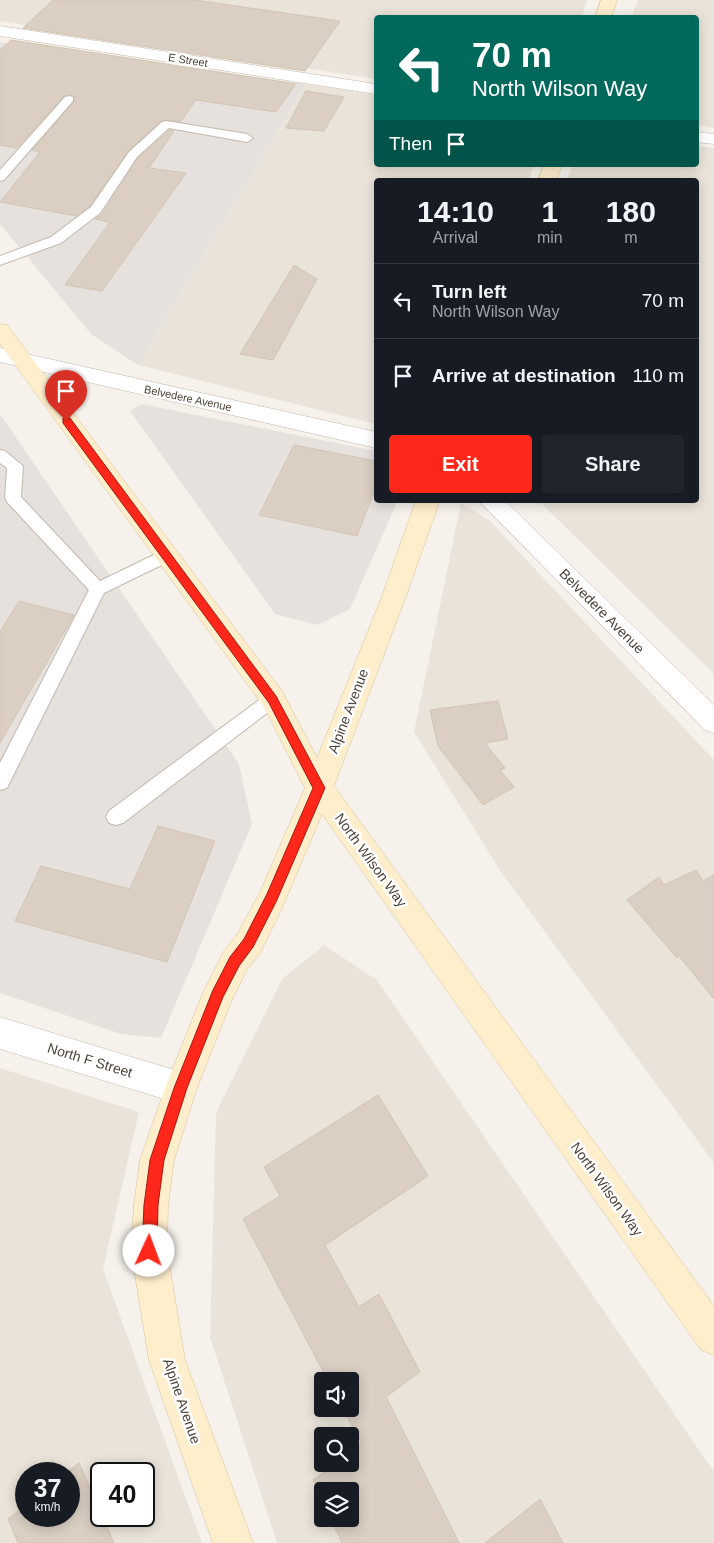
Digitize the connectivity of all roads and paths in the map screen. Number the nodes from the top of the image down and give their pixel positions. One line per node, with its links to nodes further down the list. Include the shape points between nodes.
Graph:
1 (609, 0): 2 (main road)
2 (604, 15)
3 (0, 31): 4 (street, E Street)
4 (374, 89)
5 (69, 99): 9 (lane)
6 (699, 137): 8 (street)
7 (247, 138): 10 (lane, via 166,124 133,155 96,210 56,240)
8 (714, 139)
9 (0, 177)
10 (0, 261)
11 (0, 330): 12 (main road, North Wilson Way)
12 (11, 358): 13 (street, Belvedere Avenue); 17 (main road, North Wilson Way)
13 (374, 440)
14 (0, 455): 18 (lane, via 15,466 13,498)
15 (427, 503): 22 (main road, Alpine Avenue)
16 (493, 503): 20 (street, Belvedere Avenue)
17 (166, 556): 18 (lane); 19 (main road, North Wilson Way)
18 (98, 589): 21 (lane)
19 (273, 699): 22 (main road, North Wilson Way); 23 (lane)
20 (714, 722)
21 (0, 782)
22 (319, 788): 25 (main road, Alpine Avenue, via 272,898 218,994); 26 (main road, North Wilson Way)
23 (116, 817)
24 (0, 1033): 25 (street, North F Street)
25 (181, 1088): 27 (main road, Alpine Avenue, via 157,1160 149,1251 167,1360)
26 (714, 1337)
27 (233, 1543)

